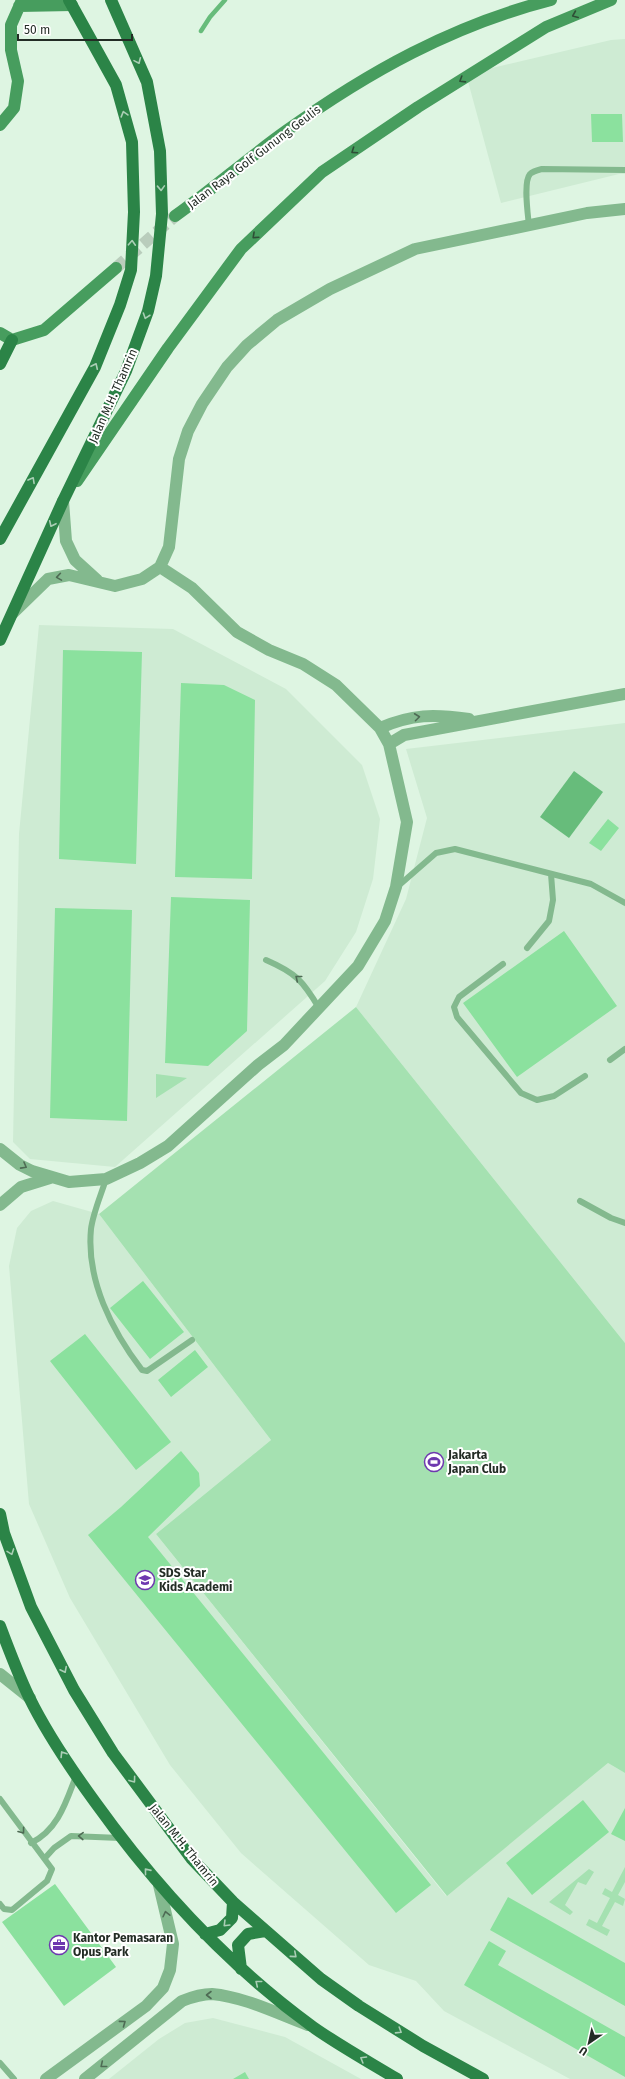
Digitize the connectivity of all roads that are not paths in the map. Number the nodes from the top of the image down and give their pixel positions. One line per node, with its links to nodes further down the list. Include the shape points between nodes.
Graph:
1 (111, 0): 15 (main road, Jalan M.H. Thamrin, one-way to 15, via 147,82 160,152 161,222 156,276 148,311 126,371)
2 (551, 0): 9 (main road, Jalan Raya Golf Gunung Geulis, via 467,26 394,62 285,131)
3 (611, 0): 15 (main road, one-way to 15, via 546,28 418,107 322,172 241,249 168,348)
4 (70, 2): 5 (main road); 16 (main road, one-way to 4, via 95,367 131,270 134,212 132,142 116,85)
5 (21, 3): 6 (main road, via 11,25 11,50 18,81 14,108)
6 (0, 125)
7 (625, 170): 10 (lane, via 535,171 530,174 527,182)
8 (625, 209): 10 (street, via 587,213)
9 (175, 216)
10 (529, 226): 17 (street, via 415,249 330,289 277,320 247,345 227,367 202,404 188,431 179,459 169,547)
11 (116, 268): 13 (main road, via 44,330)
12 (0, 333): 13 (main road)
13 (12, 340): 14 (main road)
14 (0, 364)
15 (63, 501): 18 (street, via 66,541 75,560); 19 (main road, Jalan M.H. Thamrin, one-way to 19)
16 (0, 539)
17 (160, 567): 18 (street, via 142,579 115,586); 23 (street, via 192,588 237,632 269,650 303,664 336,685)
18 (98, 581): 19 (street, one-way to 19, via 69,575 48,579)
19 (10, 616): 20 (main road, Jalan M.H. Thamrin)
20 (0, 640)
21 (625, 694): 22 (street)
22 (478, 721): 23 (street, one-way to 22, via 399,719 437,715); 24 (street, via 404,736)
23 (380, 728): 24 (street)
24 (389, 744): 26 (street, via 406,822)
25 (551, 874): 26 (lane, via 455,849 436,853); 27 (lane, via 591,884); 28 (lane, via 553,900 549,921)
26 (396, 887): 31 (street, via 385,920 358,966)
27 (625, 903)
28 (527, 948)
29 (266, 960): 31 (lane, one-way to 29, via 304,983 286,969)
30 (503, 964): 34 (lane, via 459,996 454,1007 457,1017 521,1093 538,1100 554,1096)
31 (319, 1008): 37 (street, via 284,1045 168,1146)
32 (625, 1049): 33 (lane)
33 (610, 1060)
34 (585, 1076)
35 (0, 1149): 36 (street, one-way to 36, via 20,1165)
36 (50, 1178): 37 (street, via 69,1182); 39 (street, via 21,1187)
37 (106, 1179): 41 (lane, via 91,1229 91,1244 95,1277 107,1316 142,1370 147,1371)
38 (580, 1201): 40 (lane)
39 (0, 1205)
40 (625, 1223)
41 (192, 1340)
42 (0, 1514): 43 (main road, Jalan M.H. Thamrin)
43 (2, 1534): 53 (main road, Jalan M.H. Thamrin, one-way to 53, via 31,1607 74,1690 113,1753 191,1858)
44 (0, 1626): 46 (main road)
45 (0, 1674): 46 (street)
46 (30, 1698): 47 (main road, one-way to 46)
47 (76, 1776): 49 (main road); 50 (lane, via 57,1821 43,1836)
48 (0, 1799): 50 (lane, one-way to 50)
49 (120, 1838): 51 (lane, one-way to 51, via 71,1836); 52 (main road, one-way to 49)
50 (31, 1843): 51 (lane)
51 (44, 1858): 54 (lane, via 52,1869 47,1881 12,1910 4,1909)
52 (159, 1885): 56 (main road); 61 (street, one-way to 52, via 146,2006 163,1988 170,1970 173,1944)
53 (233, 1902): 55 (main road, Jalan M.H. Thamrin); 56 (main road, one-way to 56, via 232,1918 220,1930)
54 (0, 1904)
55 (265, 1931): 57 (main road, via 248,1934 238,1945); 64 (main road, Jalan M.H. Thamrin, one-way to 64, via 321,1979 359,2006 423,2046)
56 (205, 1934): 57 (main road)
57 (241, 1969): 58 (main road, one-way to 57)
58 (313, 2026): 62 (street, one-way to 62, via 234,1999 212,1994 196,1996 182,2001); 63 (main road, one-way to 58)
59 (0, 2063): 60 (lane)
60 (14, 2079)
61 (46, 2079)
62 (85, 2079)
63 (397, 2079)
64 (483, 2079)

